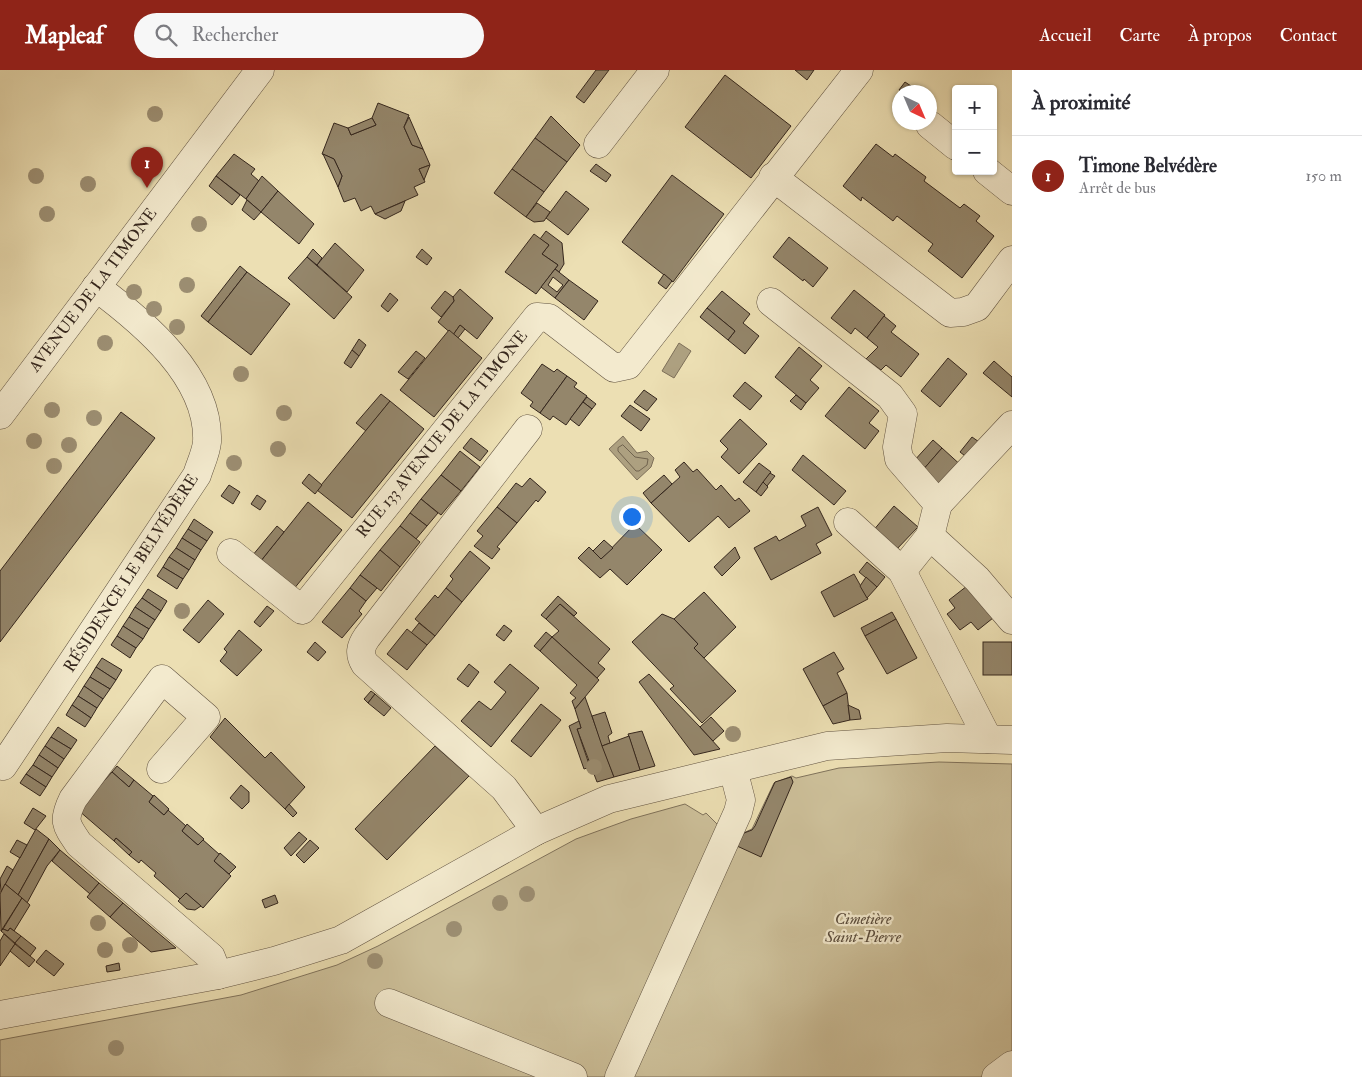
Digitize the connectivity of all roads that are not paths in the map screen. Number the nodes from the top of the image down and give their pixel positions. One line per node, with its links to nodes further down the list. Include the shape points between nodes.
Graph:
1 (260, 70): 11 (street, AVENUE DE LA TIMONE)
2 (655, 70): 6 (street)
3 (858, 70): 8 (street, RUE 133 AVENUE DE LA TIMONE)
4 (936, 130): 5 (street)
5 (952, 143)
6 (598, 144)
7 (992, 175): 9 (street)
8 (773, 177): 10 (street, via 950,313 977,307); 19 (street, RUE 133 AVENUE DE LA TIMONE, via 628,365 614,368 548,318 537,317 302,610)
9 (1012, 191)
10 (1012, 260)
11 (96, 287): 13 (street, AVENUE DE LA TIMONE); 23 (street, RÉSIDENCE LE BELVÉDÈRE, via 131,313 193,384 204,410 207,443 197,475)
12 (771, 302): 16 (street, via 890,396 904,414 897,447 899,459)
13 (0, 415)
14 (1012, 425): 16 (street)
15 (528, 429): 26 (street, via 367,637 361,652 365,664 504,788)
16 (938, 504): 18 (street)
17 (848, 522): 20 (street)
18 (930, 536): 20 (street); 21 (street, via 977,580)
19 (231, 553)
20 (902, 571): 22 (street)
21 (1012, 620)
22 (1000, 740): 25 (street, via 947,738 828,746)
23 (3, 766)
24 (161, 769): 27 (street, via 206,717 162,679 73,800 66,814 68,828 78,844 210,957)
25 (733, 769): 26 (street, via 609,799); 32 (street, via 740,800 738,812)
26 (536, 831): 27 (street, via 341,940 274,962)
27 (218, 975): 29 (street)
28 (389, 1003): 31 (street)
29 (0, 1015)
30 (1012, 1065): 33 (street)
31 (573, 1077)
32 (620, 1077)
33 (996, 1077)

